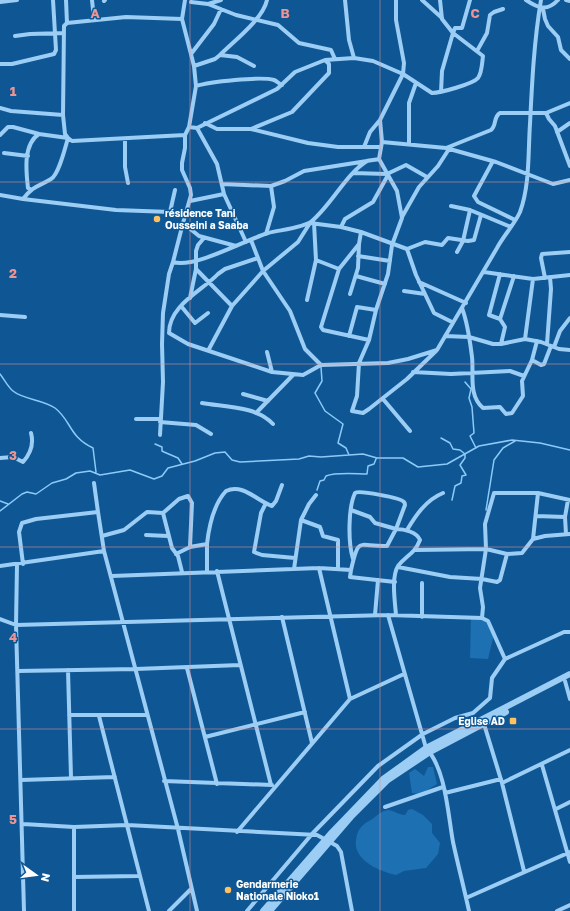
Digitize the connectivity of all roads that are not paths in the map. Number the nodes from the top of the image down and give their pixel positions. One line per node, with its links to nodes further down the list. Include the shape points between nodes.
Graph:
1 (18, 0): 19 (street)
2 (53, 0): 32 (street)
3 (66, 0): 29 (street)
4 (92, 0): 25 (street)
5 (185, 0): 21 (street)
6 (221, 0): 20 (street)
7 (267, 0): 28 (street)
8 (345, 0): 37 (street, via 349,40)
9 (396, 0): 44 (street, via 396,20 403,52)
10 (422, 0): 27 (street)
11 (440, 0): 27 (street)
12 (470, 0): 31 (street, via 462,28 455,28)
13 (526, 0): 22 (street)
14 (541, 0): 22 (street)
15 (558, 0): 22 (street, via 550,7)
16 (566, 0): 18 (street)
17 (191, 1): 20 (street); 21 (street)
18 (570, 1)
19 (0, 2)
20 (208, 4): 23 (street)
21 (184, 5): 26 (street)
22 (541, 8): 39 (street, via 548,26 558,37 561,50); 51 (street)
23 (221, 9): 28 (street); 35 (street, via 214,24)
24 (503, 9): 34 (street, via 490,15 486,37)
25 (94, 19): 26 (street); 29 (street)
26 (182, 19): 35 (street)
27 (442, 19): 31 (street)
28 (256, 20): 36 (street); 38 (street, via 278,25 306,46 329,49)
29 (67, 23): 30 (street, via 64,26)
30 (64, 33): 32 (street); 53 (street)
31 (453, 33): 34 (street); 48 (street, via 442,71)
32 (55, 34): 33 (street); 41 (street, via 54,54 12,64)
33 (15, 36)
34 (477, 51): 48 (street, via 483,56 478,77)
35 (191, 54): 42 (street)
36 (220, 55): 42 (street, via 216,59); 43 (street, via 237,57)
37 (354, 58): 38 (street); 44 (street, via 373,61)
38 (335, 59): 40 (street)
39 (570, 59)
40 (325, 60): 46 (street, via 295,72); 60 (street, via 329,64 329,73 292,112)
41 (0, 64)
42 (194, 66): 47 (street)
43 (254, 66)
44 (403, 74): 45 (street); 55 (street)
45 (416, 83): 48 (street, via 429,92); 68 (street, via 410,103)
46 (282, 85): 47 (street, via 274,80 263,80 206,83); 56 (street)
47 (196, 86): 58 (street)
48 (441, 92)
49 (570, 103): 52 (street)
50 (0, 108): 53 (street)
51 (530, 113): 52 (street); 71 (street, via 500,113 491,130); 79 (street)
52 (546, 113): 61 (street)
53 (63, 115): 65 (street, via 65,134)
54 (570, 118): 57 (street)
55 (380, 120): 67 (street); 69 (street, via 370,132)
56 (205, 123): 59 (street); 60 (street, via 217,129)
57 (569, 124): 61 (street)
58 (189, 127): 59 (street); 64 (street)
59 (196, 128): 84 (street, via 217,164)
60 (251, 129): 69 (street, via 316,144)
61 (557, 132): 77 (street)
62 (39, 134): 63 (street, via 13,126 8,127); 65 (street); 73 (street, via 29,146)
63 (0, 135)
64 (185, 135): 66 (street); 91 (street, via 182,170 190,188)
65 (68, 138): 66 (street, via 72,141); 86 (street, via 52,179)
66 (125, 139): 83 (street)
67 (382, 142): 68 (street); 70 (street)
68 (409, 143): 71 (street)
69 (364, 147): 70 (street)
70 (381, 147): 74 (street)
71 (447, 148): 76 (street); 81 (street, via 438,166)
72 (4, 153): 73 (street)
73 (28, 156): 86 (street, via 26,175)
74 (379, 159): 75 (street); 80 (street)
75 (368, 161): 78 (street); 85 (street, via 304,171)
76 (493, 161): 79 (street); 98 (street, via 474,196 478,202)
77 (570, 166)
78 (353, 173): 80 (street); 100 (street)
79 (527, 174): 82 (street, via 553,184); 98 (street, via 521,208)
80 (387, 175): 81 (street, via 406,165); 97 (street, via 397,191); 101 (street, via 373,202 345,219)
81 (427, 176): 97 (street)
82 (570, 180)
83 (128, 183)
84 (222, 184): 85 (street); 88 (street)
85 (271, 186): 104 (street, via 273,214)
86 (30, 189): 90 (street)
87 (175, 190): 94 (street)
88 (224, 194): 91 (street); 107 (street)
89 (0, 195): 90 (street)
90 (23, 199): 94 (street, via 116,210)
91 (190, 201): 96 (street)
92 (451, 206): 93 (street)
93 (470, 210): 95 (street); 106 (street)
94 (170, 212): 96 (street)
95 (481, 215): 102 (street); 106 (street, via 474,240)
96 (184, 216): 99 (street)
97 (402, 218): 109 (street)
98 (516, 220): 102 (street)
99 (183, 223): 105 (street, via 196,235); 118 (street)
100 (312, 223): 101 (street); 104 (street); 117 (street); 122 (street, via 298,242)
101 (341, 227): 103 (street)
102 (512, 227): 123 (street)
103 (361, 232): 108 (street); 109 (street)
104 (266, 234): 107 (street)
105 (204, 238): 110 (street); 116 (street, via 198,246)
106 (463, 240): 111 (street, via 448,238 442,245 425,242); 112 (street)
107 (248, 241): 110 (street); 115 (street)
108 (359, 244): 114 (street); 121 (street)
109 (392, 245): 111 (street); 119 (street)
110 (236, 246): 116 (street)
111 (407, 249): 130 (street)
112 (457, 252)
113 (570, 252): 128 (street, via 542,254)
114 (358, 256): 119 (street); 126 (street)
115 (258, 258): 122 (street); 131 (street, via 225,269)
116 (196, 260): 118 (street, via 181,265); 120 (street)
117 (316, 260): 121 (street); 137 (street)
118 (173, 262): 175 (street, via 163,313 163,387)
119 (390, 262): 132 (street)
120 (196, 269): 131 (street); 136 (street)
121 (339, 269): 149 (street, via 321,327 323,330)
122 (264, 271): 140 (street); 163 (street, via 290,311 306,352)
123 (484, 272): 124 (street); 138 (street)
124 (500, 274): 127 (street); 147 (street, via 489,315)
125 (570, 275): 128 (street)
126 (356, 276): 132 (street); 134 (street)
127 (514, 276): 129 (street); 147 (street)
128 (547, 277): 129 (street); 156 (street)
129 (533, 279): 152 (street)
130 (419, 282): 135 (street); 138 (street)
131 (209, 283): 136 (street); 140 (street)
132 (385, 284): 142 (street)
133 (404, 291): 135 (street)
134 (350, 294)
135 (425, 294): 148 (street, via 437,316)
136 (190, 298): 139 (street)
137 (307, 300)
138 (466, 303): 141 (street)
139 (181, 306): 143 (street, via 195,323); 157 (street, via 170,333 188,344)
140 (232, 306): 157 (street)
141 (462, 308): 148 (street); 151 (street)
142 (376, 310): 149 (street, via 358,307); 153 (street)
143 (208, 313)
144 (0, 315): 145 (street)
145 (24, 317)
146 (570, 318): 156 (street)
147 (500, 319): 155 (street, via 505,327)
148 (452, 322): 150 (street)
149 (348, 336): 153 (street)
150 (445, 336): 151 (street); 158 (street)
151 (469, 337): 155 (street); 166 (street)
152 (525, 339): 154 (street); 155 (street)
153 (369, 340): 162 (street)
154 (537, 341): 156 (street); 161 (street)
155 (501, 344)
156 (551, 346): 159 (street); 161 (street, via 544,364)
157 (209, 349): 164 (street)
158 (437, 350): 162 (street, via 388,363); 165 (street)
159 (570, 350)
160 (267, 352): 164 (street)
161 (532, 360): 168 (street)
162 (358, 363): 163 (street); 170 (street, via 357,396 352,411 363,413)
163 (321, 365): 167 (street, via 303,375)
164 (272, 372): 167 (street)
165 (413, 372): 166 (street); 170 (street)
166 (472, 373): 168 (street, via 510,371); 168 (street, via 473,393 481,407 501,407 509,415 523,396)
167 (293, 375): 171 (street)
168 (524, 376)
169 (243, 394): 171 (street)
170 (383, 399): 177 (street)
171 (268, 401): 173 (street)
172 (202, 403): 173 (street)
173 (256, 413): 176 (street)
174 (136, 419): 175 (street)
175 (160, 421): 179 (street, via 196,425); 180 (street)
176 (273, 424)
177 (410, 432)
178 (31, 433): 181 (street, via 33,444 23,462 11,456)
179 (211, 434)
180 (160, 435)
181 (0, 458)
182 (94, 483): 190 (street)
183 (282, 484): 188 (street, via 274,505)
184 (443, 493): 196 (street, via 426,504)
185 (538, 493): 187 (street); 192 (street); 204 (street, via 494,493 484,524)
186 (316, 495): 194 (street)
187 (569, 500): 193 (street)
188 (266, 503): 202 (street, via 235,488 226,491 215,509); 209 (street, via 261,513 254,552)
189 (351, 510): 195 (street, via 370,517 375,523); 195 (street, via 354,496 359,491 402,501 405,505); 210 (street, via 350,547)
190 (98, 512): 199 (street); 211 (street, via 22,523 19,532)
191 (164, 513): 199 (street, via 147,512 124,530); 200 (street); 203 (street, via 179,499 190,499)
192 (536, 516): 193 (street); 201 (street)
193 (565, 517): 197 (street)
194 (301, 520): 209 (street); 217 (street, via 320,527 323,536 338,540)
195 (396, 529): 196 (street); 210 (street, via 387,546 362,544 356,549)
196 (407, 530): 205 (street, via 419,538)
197 (568, 534): 201 (street)
198 (146, 535): 200 (street)
199 (102, 536): 206 (street)
200 (168, 536): 207 (street)
201 (533, 539): 208 (street, via 522,553)
202 (207, 544): 203 (street); 219 (street)
203 (190, 547): 207 (street)
204 (486, 549): 205 (street); 208 (street); 223 (street)
205 (416, 550): 214 (street)
206 (104, 551): 211 (street); 222 (street)
207 (176, 554): 221 (street)
208 (507, 554): 223 (street, via 499,582)
209 (295, 558): 215 (street)
210 (353, 559): 218 (street)
211 (23, 564): 212 (street)
212 (17, 565): 213 (street); 237 (street)
213 (0, 566)
214 (398, 567): 223 (street, via 450,577); 225 (street)
215 (294, 568): 216 (street); 220 (street)
216 (319, 568): 217 (street); 230 (street)
217 (338, 569): 218 (street)
218 (351, 570): 224 (street, via 350,577)
219 (207, 571): 220 (street); 221 (street)
220 (217, 571): 233 (street)
221 (182, 572): 222 (street)
222 (112, 576): 236 (street)
223 (482, 579): 234 (street)
224 (378, 580): 225 (street); 227 (street)
225 (395, 582): 229 (street)
226 (422, 583): 232 (street)
227 (375, 615): 228 (street); 230 (street)
228 (388, 615): 229 (street); 245 (street)
229 (396, 615): 232 (street)
230 (332, 616): 231 (street); 248 (street)
231 (282, 617): 233 (street); 250 (street)
232 (422, 617): 234 (street)
233 (229, 618): 236 (street); 240 (street)
234 (482, 618): 239 (street, via 488,621)
235 (0, 619): 237 (street)
236 (123, 620): 237 (street); 242 (street)
237 (16, 625): 243 (street)
238 (570, 632): 239 (street, via 564,632)
239 (505, 659): 256 (street, via 492,678 490,698 472,713 455,718)
240 (240, 665): 241 (street); 254 (street)
241 (187, 668): 242 (street); 257 (street)
242 (136, 669): 244 (street); 252 (street)
243 (18, 670): 244 (street); 264 (street)
244 (68, 670): 251 (street)
245 (404, 674): 248 (street); 256 (street)
246 (570, 674): 259 (street)
247 (567, 680): 249 (street); 255 (street)
248 (350, 699): 258 (street)
249 (570, 699)
250 (304, 712): 254 (street); 258 (street)
251 (69, 715): 253 (street); 262 (street)
252 (147, 715): 253 (street); 265 (street)
253 (99, 716): 263 (street)
254 (256, 724): 257 (street); 268 (street)
255 (484, 724): 259 (street); 266 (street)
256 (423, 734): 259 (street); 280 (street, via 373,771)
257 (204, 737): 267 (street)
258 (312, 743): 269 (street)
259 (428, 750): 270 (street); 281 (street, via 374,786)
260 (570, 750): 261 (street)
261 (542, 765): 266 (street); 274 (street)
262 (71, 777): 263 (street); 264 (street)
263 (115, 777): 276 (street)
264 (21, 780): 275 (street)
265 (164, 781): 267 (street); 278 (street)
266 (502, 781): 271 (street); 284 (street)
267 (217, 784): 268 (street)
268 (271, 785): 269 (street)
269 (276, 785): 279 (street)
270 (443, 787): 271 (street); 273 (street)
271 (445, 793): 288 (street)
272 (570, 802): 274 (street)
273 (385, 808)
274 (556, 810): 282 (street)
275 (23, 824): 277 (street); 290 (street)
276 (128, 826): 277 (street); 278 (street); 285 (street)
277 (74, 827): 286 (street)
278 (178, 829): 279 (street); 287 (street)
279 (237, 832): 280 (street)
280 (312, 834): 281 (street); 295 (street)
281 (327, 841): 296 (street); 297 (street); 298 (street, via 337,846 341,852)
282 (569, 852): 283 (street); 284 (street)
283 (570, 862)
284 (524, 870): 288 (street)
285 (138, 876): 286 (street); 292 (street)
286 (74, 877): 291 (street)
287 (191, 889): 293 (street); 294 (street)
288 (466, 898): 299 (street)
289 (570, 905): 300 (street)
290 (24, 911)
291 (74, 911)
292 (149, 911)
293 (169, 911)
294 (197, 911)
295 (247, 911)
296 (263, 911)
297 (270, 911)
298 (352, 911)
299 (469, 911)
300 (557, 911)

